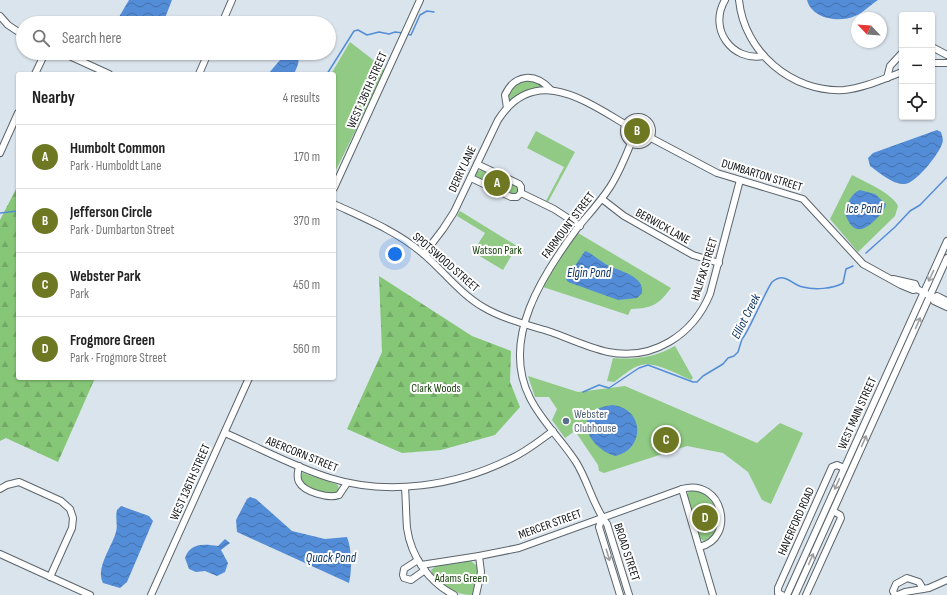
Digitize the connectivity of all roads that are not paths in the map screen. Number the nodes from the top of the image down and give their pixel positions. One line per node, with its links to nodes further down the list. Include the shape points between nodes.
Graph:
1 (232, 0): 6 (street)
2 (420, 0): 32 (street, WEST 136TH STREET)
3 (725, 0): 10 (street, via 719,22 726,40 743,55 755,58)
4 (739, 0): 10 (street, via 748,33)
5 (0, 16): 7 (street)
6 (225, 16)
7 (16, 30)
8 (934, 48): 9 (street)
9 (947, 55)
10 (764, 56): 21 (street, via 790,78 815,87 843,90)
11 (899, 56): 21 (street, via 890,66)
12 (42, 60): 17 (street)
13 (78, 60): 18 (street)
14 (205, 60): 19 (street)
15 (935, 63): 16 (street)
16 (947, 63)
17 (36, 72)
18 (105, 72)
19 (200, 72)
20 (899, 73): 21 (street)
21 (887, 78)
22 (551, 90): 23 (street, DERRY LANE, via 522,96); 23 (street, via 544,82 535,78 518,80 505,95); 25 (street, via 571,94)
23 (507, 108): 29 (street, DERRY LANE, via 495,125)
24 (16, 117): 28 (street)
25 (625, 124): 26 (street, via 636,116 646,118 651,125); 27 (street, via 624,135)
26 (651, 138): 27 (street, via 644,144); 31 (street, DUMBARTON STREET, via 704,167)
27 (631, 143): 34 (street, FAIRMOUNT STREET)
28 (0, 153)
29 (477, 164): 30 (street, DERRY LANE); 33 (street, via 518,184)
30 (471, 178): 33 (street, via 511,197 517,197); 38 (street, DERRY LANE, via 449,220)
31 (740, 180): 40 (street, HALIFAX STREET); 41 (street, DUMBARTON STREET, via 803,199 815,209 860,261 892,279 915,284)
32 (336, 184)
33 (521, 193): 36 (street, via 554,209)
34 (602, 199): 36 (street, FAIRMOUNT STREET); 40 (street, BERWICK LANE, via 624,216 692,255)
35 (336, 205): 38 (street, SPOTSWOOD STREET, via 387,229)
36 (580, 226): 44 (street, FAIRMOUNT STREET, via 552,265)
37 (947, 241): 41 (street, WEST MAIN STREET, one-way to 41)
38 (424, 254): 44 (street, SPOTSWOOD STREET, via 481,305 497,314)
39 (947, 258): 41 (street, WEST MAIN STREET)
40 (719, 263): 44 (street, HALIFAX STREET, via 710,294 696,320 680,336 654,349 633,353 608,352)
41 (926, 294): 42 (street); 43 (street); 49 (street, WEST MAIN STREET); 54 (street, WEST MAIN STREET, one-way to 41)
42 (947, 301)
43 (947, 307)
44 (524, 323): 46 (street, FAIRMOUNT STREET, via 520,348 522,377 529,398)
45 (248, 380): 47 (street, WEST 136TH STREET)
46 (553, 431): 51 (street, ABERCORN STREET, via 522,452 488,469 445,481); 55 (street, BROAD STREET, via 577,463)
47 (224, 433): 48 (street, ABERCORN STREET); 64 (street, WEST 136TH STREET)
48 (299, 466): 50 (street, ABERCORN STREET); 50 (street, via 298,478 301,485 307,489 332,497 339,495)
49 (844, 468): 70 (street, HAVERFORD ROAD, via 837,465 832,467 778,588 778,593); 71 (street, WEST MAIN STREET, one-way to 71)
50 (347, 483): 51 (street, ABERCORN STREET)
51 (405, 488): 59 (street, via 411,546)
52 (682, 489): 55 (street, MERCER STREET); 56 (street); 56 (street, via 690,487 704,490 713,497 720,508 722,519 718,531 712,541)
53 (0, 490): 60 (street, via 11,483 19,482 61,501 70,509 73,518 72,528)
54 (833, 511): 72 (street, WEST MAIN STREET, one-way to 54); 73 (street, via 841,518)
55 (602, 517): 58 (street, MERCER STREET, via 519,548); 67 (street, BROAD STREET, one-way to 67, via 599,527); 68 (street, BROAD STREET, via 607,524)
56 (699, 547): 69 (street)
57 (0, 554): 60 (street)
58 (479, 556): 59 (street, MERCER STREET); 66 (street, via 481,572)
59 (421, 565): 65 (street, via 441,587)
60 (50, 577): 63 (street)
61 (947, 580): 62 (street)
62 (923, 589): 74 (street, via 917,580 904,579 896,584 893,591); 75 (street)
63 (90, 595)
64 (151, 595)
65 (454, 595)
66 (476, 595)
67 (620, 595)
68 (629, 595)
69 (713, 595)
70 (782, 595)
71 (787, 595)
72 (795, 595)
73 (806, 595)
74 (895, 595)
75 (898, 595)

